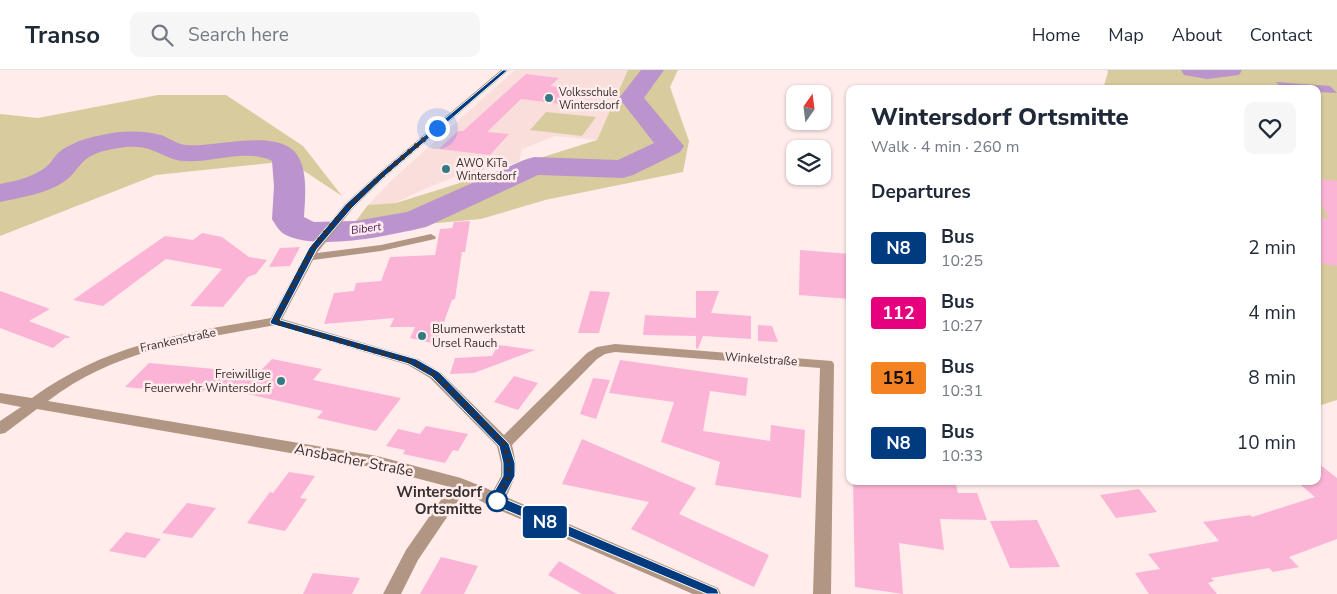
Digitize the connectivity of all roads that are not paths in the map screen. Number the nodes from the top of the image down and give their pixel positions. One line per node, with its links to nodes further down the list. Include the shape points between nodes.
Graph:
1 (505, 70): 3 (street, via 382,174 344,212)
2 (431, 237): 3 (street, via 372,249)
3 (311, 252): 4 (street)
4 (275, 322): 6 (street, Frankenstraße, via 137,349 64,382); 8 (street, Frankenstraße, via 413,362 435,375)
5 (0, 398): 6 (street, Ansbacher Straße)
6 (34, 402): 7 (street); 9 (street, Ansbacher Straße, via 378,462)
7 (0, 429)
8 (504, 444): 10 (street, via 509,476); 13 (street, Winkelstraße, via 592,356 602,350 615,348 827,364)
9 (462, 484): 10 (street, Ansbacher Straße); 11 (street, via 412,555)
10 (496, 501): 12 (street, Ansbacher Straße)
11 (392, 594)
12 (712, 594)
13 (822, 594)

